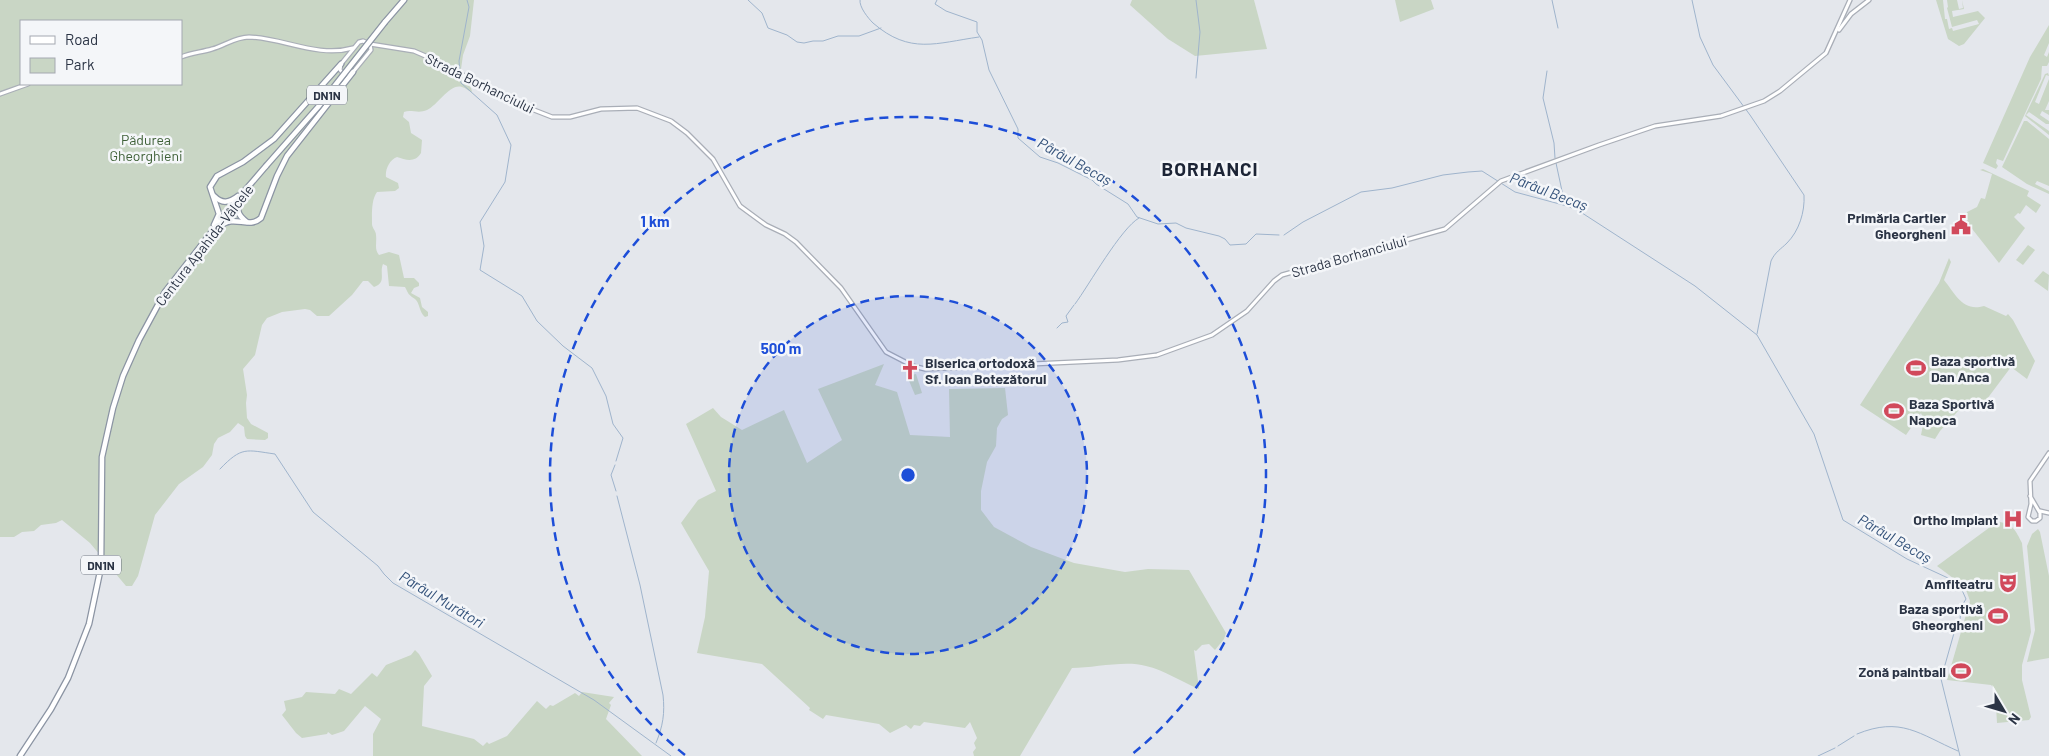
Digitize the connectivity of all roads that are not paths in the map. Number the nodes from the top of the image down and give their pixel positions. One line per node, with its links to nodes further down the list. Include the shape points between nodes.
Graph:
1 (404, 0): 19 (highway, Centura Apahida-Vâlcele / DN1N, bridge)
2 (1850, 0): 4 (main road, Strada Borhanciului)
3 (1870, 0): 4 (main road, via 1851,14)
4 (1832, 41): 6 (main road, Strada Borhanciului, via 1815,64 1775,94 1746,108 1718,117 1655,126 1501,181 1447,228 1282,275 1246,311 1212,335 1158,355 1118,360 920,368 895,358 883,349 841,288 796,242 740,206 713,160 671,120 637,108 601,108 570,117 552,117 512,102 414,51)
5 (370, 44): 6 (main road, Strada Borhanciului); 7 (main road, via 362,41); 9 (main road)
6 (381, 47): 9 (main road, Strada Borhanciului)
7 (353, 48): 8 (main road); 11 (main road)
8 (337, 50): 10 (main road, via 312,49 246,37); 11 (main road, via 344,53)
9 (371, 50): 13 (main road)
10 (182, 57)
11 (345, 58): 12 (main road)
12 (340, 64): 14 (highway); 15 (main road)
13 (353, 72): 15 (main road); 16 (highway)
14 (331, 73): 15 (highway); 20 (highway, DN1N, via 274,139 243,162 216,176 210,187)
15 (342, 73): 16 (highway)
16 (344, 83): 21 (highway, DN1N, via 283,163 263,216)
17 (25, 85): 18 (main road)
18 (0, 94)
19 (266, 166): 20 (highway, DN1N, via 230,201 220,201); 21 (highway, DN1N, via 238,205 240,216); 22 (highway, Centura Apahida-Vâlcele / DN1N)
20 (211, 193): 22 (highway, DN1N, via 219,214)
21 (249, 224): 22 (highway, DN1N, via 235,220 224,222)
22 (197, 251): 29 (highway, Centura Apahida-Vâlcele / DN1N, via 159,300 130,358 113,408 102,457 101,568 89,624 68,678)
23 (2049, 453): 24 (main road, via 2031,479)
24 (2030, 496): 25 (main road); 26 (main road)
25 (2039, 510): 26 (main road, via 2034,508); 27 (main road); 28 (main road)
26 (2030, 511): 28 (main road, via 2028,517 2032,520)
27 (2049, 514): 28 (main road)
28 (2040, 518)
29 (20, 756)

